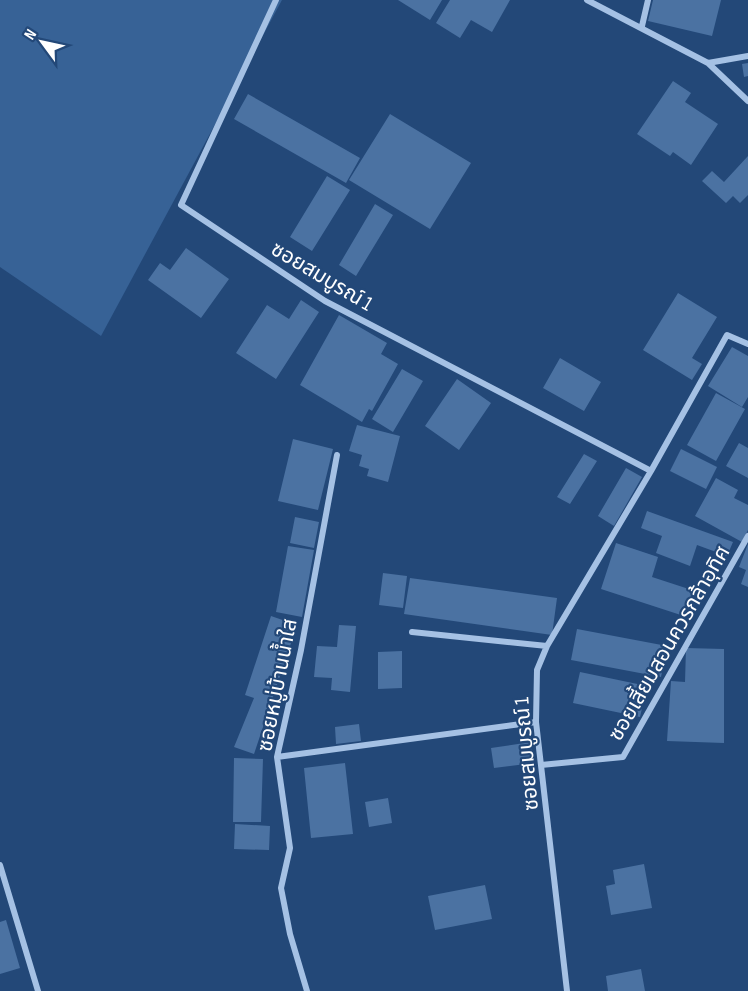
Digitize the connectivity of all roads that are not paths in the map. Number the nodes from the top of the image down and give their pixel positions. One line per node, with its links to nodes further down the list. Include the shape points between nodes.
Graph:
1 (276, 0): 10 (street, ซอยสมบูรณ์ 1, via 181,205 326,301)
2 (587, 0): 4 (street)
3 (648, 0): 4 (street)
4 (642, 26): 6 (street)
5 (748, 56): 6 (street)
6 (708, 63): 7 (street)
7 (748, 101)
8 (748, 344): 10 (street, ซอยสมบูรณ์ 1, via 727,335)
9 (337, 455): 15 (street, ซอยหมู่บ้านน้ำใส)
10 (651, 471): 13 (street, ซอยสมบูรณ์ 1)
11 (748, 536): 16 (street, ซอยเสี้ยมสอนควรกล้าอุทิศ, via 623,757)
12 (412, 632): 13 (street)
13 (547, 646): 14 (street, ซอยสมบูรณ์ 1, via 537,670)
14 (536, 722): 15 (street); 16 (street, ซอยสมบูรณ์ 1)
15 (277, 757): 19 (street, ซอยหมู่บ้านน้ำใส, via 290,848 281,888)
16 (541, 765): 20 (street, ซอยสมบูรณ์ 1)
17 (0, 865): 18 (street)
18 (38, 991)
19 (307, 991)
20 (567, 991)

